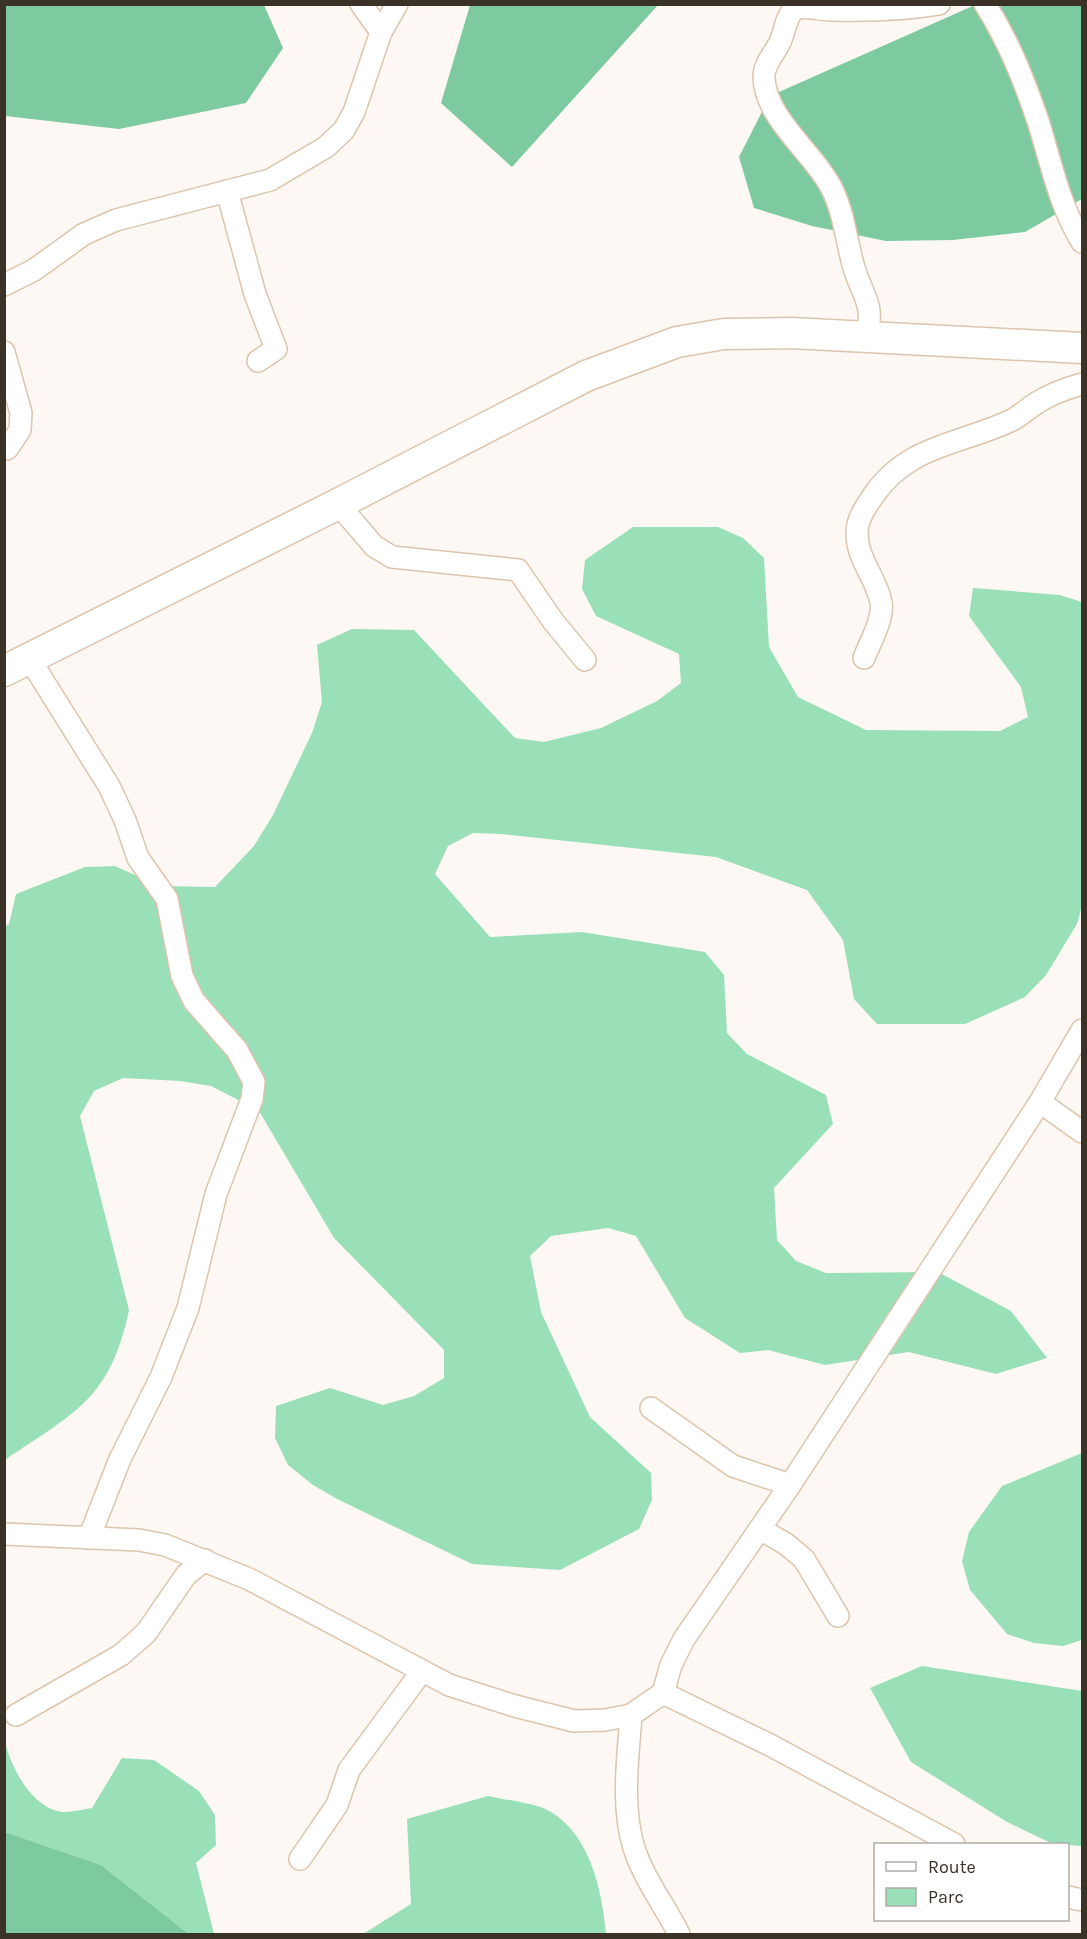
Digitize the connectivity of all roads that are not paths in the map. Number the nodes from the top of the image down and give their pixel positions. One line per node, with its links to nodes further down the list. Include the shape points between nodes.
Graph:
1 (361, 4): 6 (street)
2 (397, 4): 6 (street)
3 (939, 4): 5 (street, via 913,9)
4 (985, 4): 8 (street, via 1009,42 1056,185)
5 (828, 7): 10 (street, via 794,9 764,75 782,122 831,186 855,272 870,304)
6 (381, 33): 7 (street, via 362,92 344,130 326,147 288,171)
7 (227, 191): 9 (street, via 116,220 84,234 34,270); 13 (street, via 251,284 276,349)
8 (1083, 242)
9 (4, 285)
10 (866, 336): 11 (highway); 16 (highway, via 724,334 677,342 586,376)
11 (1083, 348)
12 (4, 352): 15 (street, via 21,413 20,430)
13 (258, 361)
14 (1083, 384): 17 (street, via 1040,401 993,428 932,447 899,466 879,487 862,512 857,532 859,554 881,602 881,614)
15 (7, 449)
16 (338, 504): 18 (street, via 374,546 392,557 518,570); 19 (highway)
17 (864, 658)
18 (585, 660)
19 (17, 664): 27 (street, via 110,786 138,858 166,899 182,976 194,1001 237,1050 254,1082 252,1099 216,1194 188,1308)
20 (1083, 1030): 21 (street)
21 (1040, 1102): 22 (street); 24 (street)
22 (1083, 1132)
23 (651, 1408): 24 (street, via 733,1466)
24 (790, 1485): 25 (street)
25 (760, 1529): 29 (street, via 804,1559); 31 (street, via 684,1639)
26 (4, 1534): 27 (street)
27 (89, 1538): 28 (street, via 139,1540)
28 (205, 1560): 30 (street); 33 (street, via 186,1575 146,1633 121,1655)
29 (838, 1616)
30 (422, 1671): 32 (street, via 449,1685 574,1721); 35 (street, via 349,1770 337,1805)
31 (663, 1694): 32 (street); 34 (street, via 770,1745)
32 (631, 1714): 36 (street, via 626,1785 634,1849)
33 (16, 1715)
34 (950, 1843)
35 (300, 1859)
36 (680, 1935)

